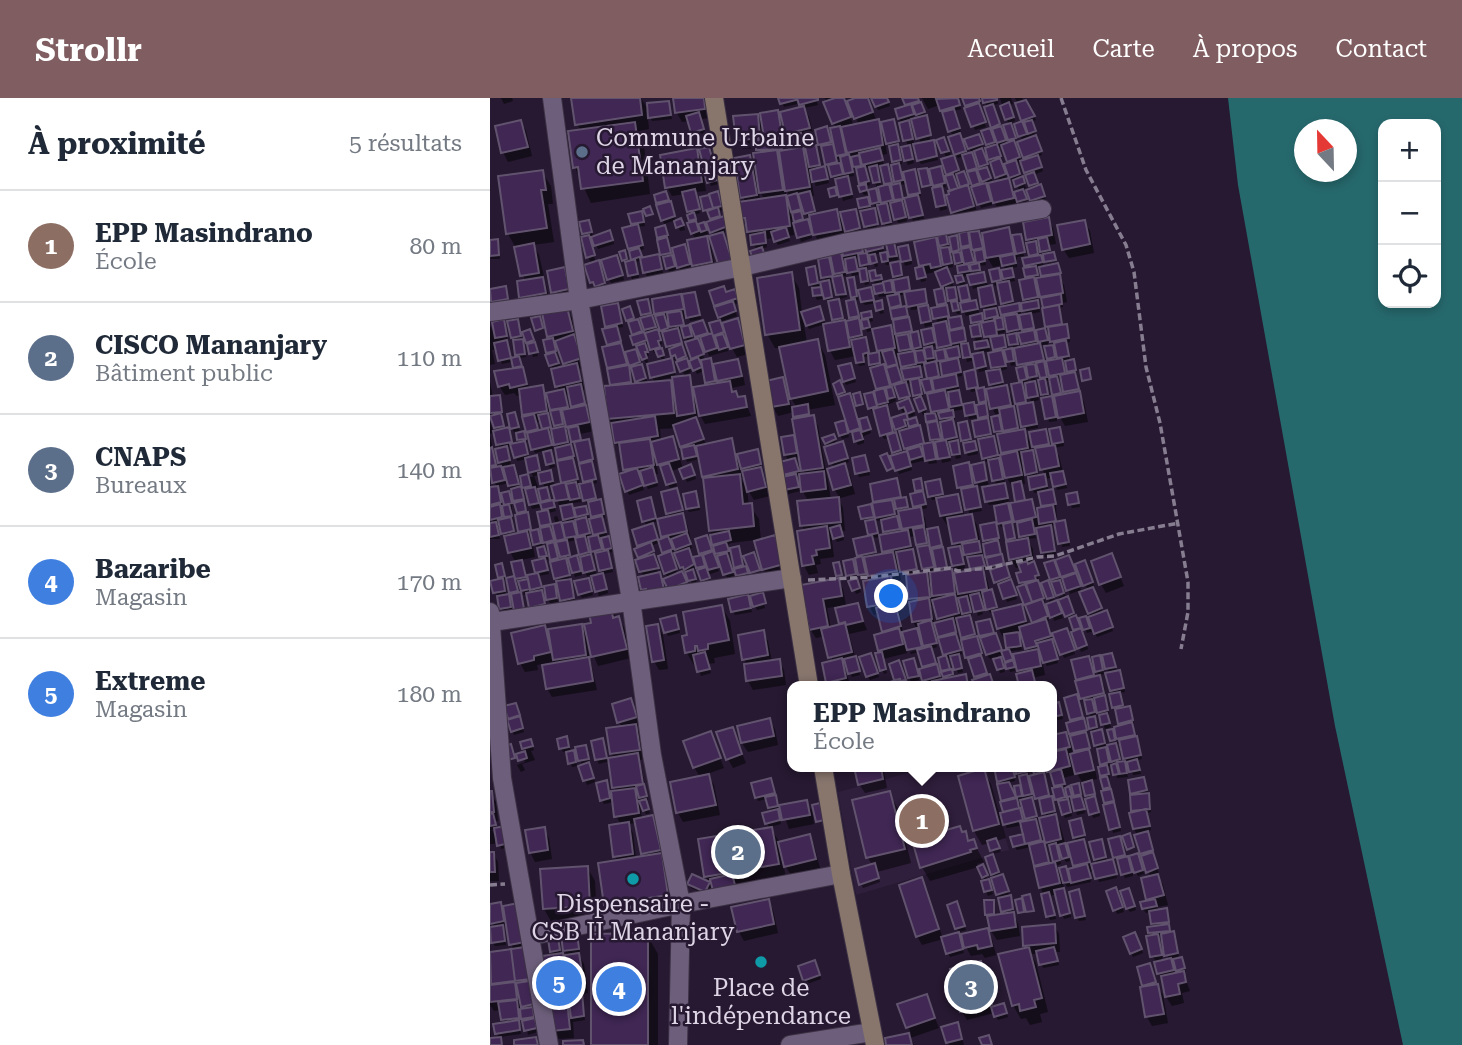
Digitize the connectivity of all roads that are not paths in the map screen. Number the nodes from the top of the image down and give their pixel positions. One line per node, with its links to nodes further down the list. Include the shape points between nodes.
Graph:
1 (552, 98): 5 (street)
2 (714, 98): 4 (street)
3 (1042, 209): 4 (street, via 848,242)
4 (741, 267): 5 (street); 7 (street)
5 (579, 300): 6 (street); 8 (street)
6 (490, 312)
7 (792, 578): 8 (street); 10 (street)
8 (631, 600): 9 (street); 13 (street, via 652,755)
9 (491, 617): 14 (street, via 502,778)
10 (809, 681)
11 (824, 772): 12 (street)
12 (841, 874): 13 (street); 15 (street)
13 (681, 904): 14 (street); 17 (street)
14 (530, 936): 16 (street)
15 (874, 1038): 18 (street)
16 (549, 1045)
17 (678, 1045)
18 (790, 1045)

